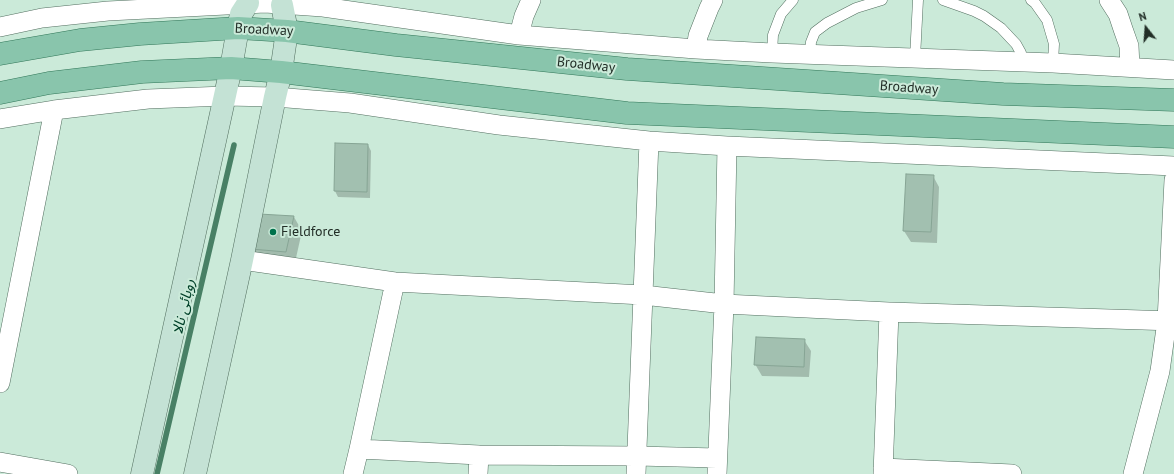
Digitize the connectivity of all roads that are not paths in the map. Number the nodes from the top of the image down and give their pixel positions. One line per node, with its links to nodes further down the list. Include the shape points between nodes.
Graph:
1 (531, 0): 15 (street)
2 (713, 0): 16 (street, via 698,36)
3 (793, 0): 18 (lane, via 781,14 773,35)
4 (882, 0): 19 (lane, via 856,8 827,22 815,32)
5 (918, 0): 20 (lane)
6 (943, 0): 21 (lane, via 974,11 1001,28 1016,44 1021,53)
7 (1032, 0): 22 (lane, via 1047,20 1054,44)
8 (1110, 0): 23 (street, via 1124,28)
9 (249, 2): 10 (street); 12 (street, via 108,11); 13 (street)
10 (280, 2): 11 (street); 14 (street)
11 (306, 3): 15 (street)
12 (1, 22)
13 (238, 28): 14 (main road, Broadway); 17 (main road, Broadway, via 80,40); 24 (street)
14 (287, 31): 26 (street); 30 (main road, Broadway, via 627,69 1003,94)
15 (519, 35): 16 (street)
16 (696, 49): 18 (street)
17 (0, 54)
18 (772, 54): 19 (street)
19 (810, 55): 20 (street)
20 (915, 58): 21 (street)
21 (1021, 62): 22 (street)
22 (1053, 63): 23 (street)
23 (1130, 67): 25 (street)
24 (231, 68): 26 (main road); 27 (main road, via 142,72); 28 (street)
25 (1174, 70)
26 (281, 72): 29 (street); 33 (main road, via 627,113)
27 (0, 93)
28 (225, 96): 29 (street); 31 (street, via 148,99); 53 (street)
29 (275, 97): 34 (street, via 350,103 499,125); 38 (street)
30 (1174, 100)
31 (54, 110): 32 (street); 42 (street)
32 (0, 119)
33 (1174, 137)
34 (649, 141): 35 (street); 40 (street)
35 (727, 146): 36 (street); 41 (street)
36 (1174, 166)
37 (1174, 180): 44 (street)
38 (242, 260): 39 (street); 54 (street)
39 (395, 282): 40 (street); 46 (street)
40 (643, 295): 41 (street); 49 (street)
41 (724, 304): 43 (street); 50 (street)
42 (7, 310): 45 (street)
43 (889, 312): 44 (street); 51 (street)
44 (1170, 321): 58 (street, via 1160,371)
45 (0, 383)
46 (359, 449): 47 (street); 55 (street)
47 (479, 455): 49 (street); 56 (street)
48 (0, 462): 52 (street)
49 (636, 465): 50 (street)
50 (717, 466)
51 (883, 471): 57 (street)
52 (63, 474)
53 (142, 474)
54 (195, 474)
55 (353, 474)
56 (478, 474)
57 (1012, 474)
58 (1133, 474)

